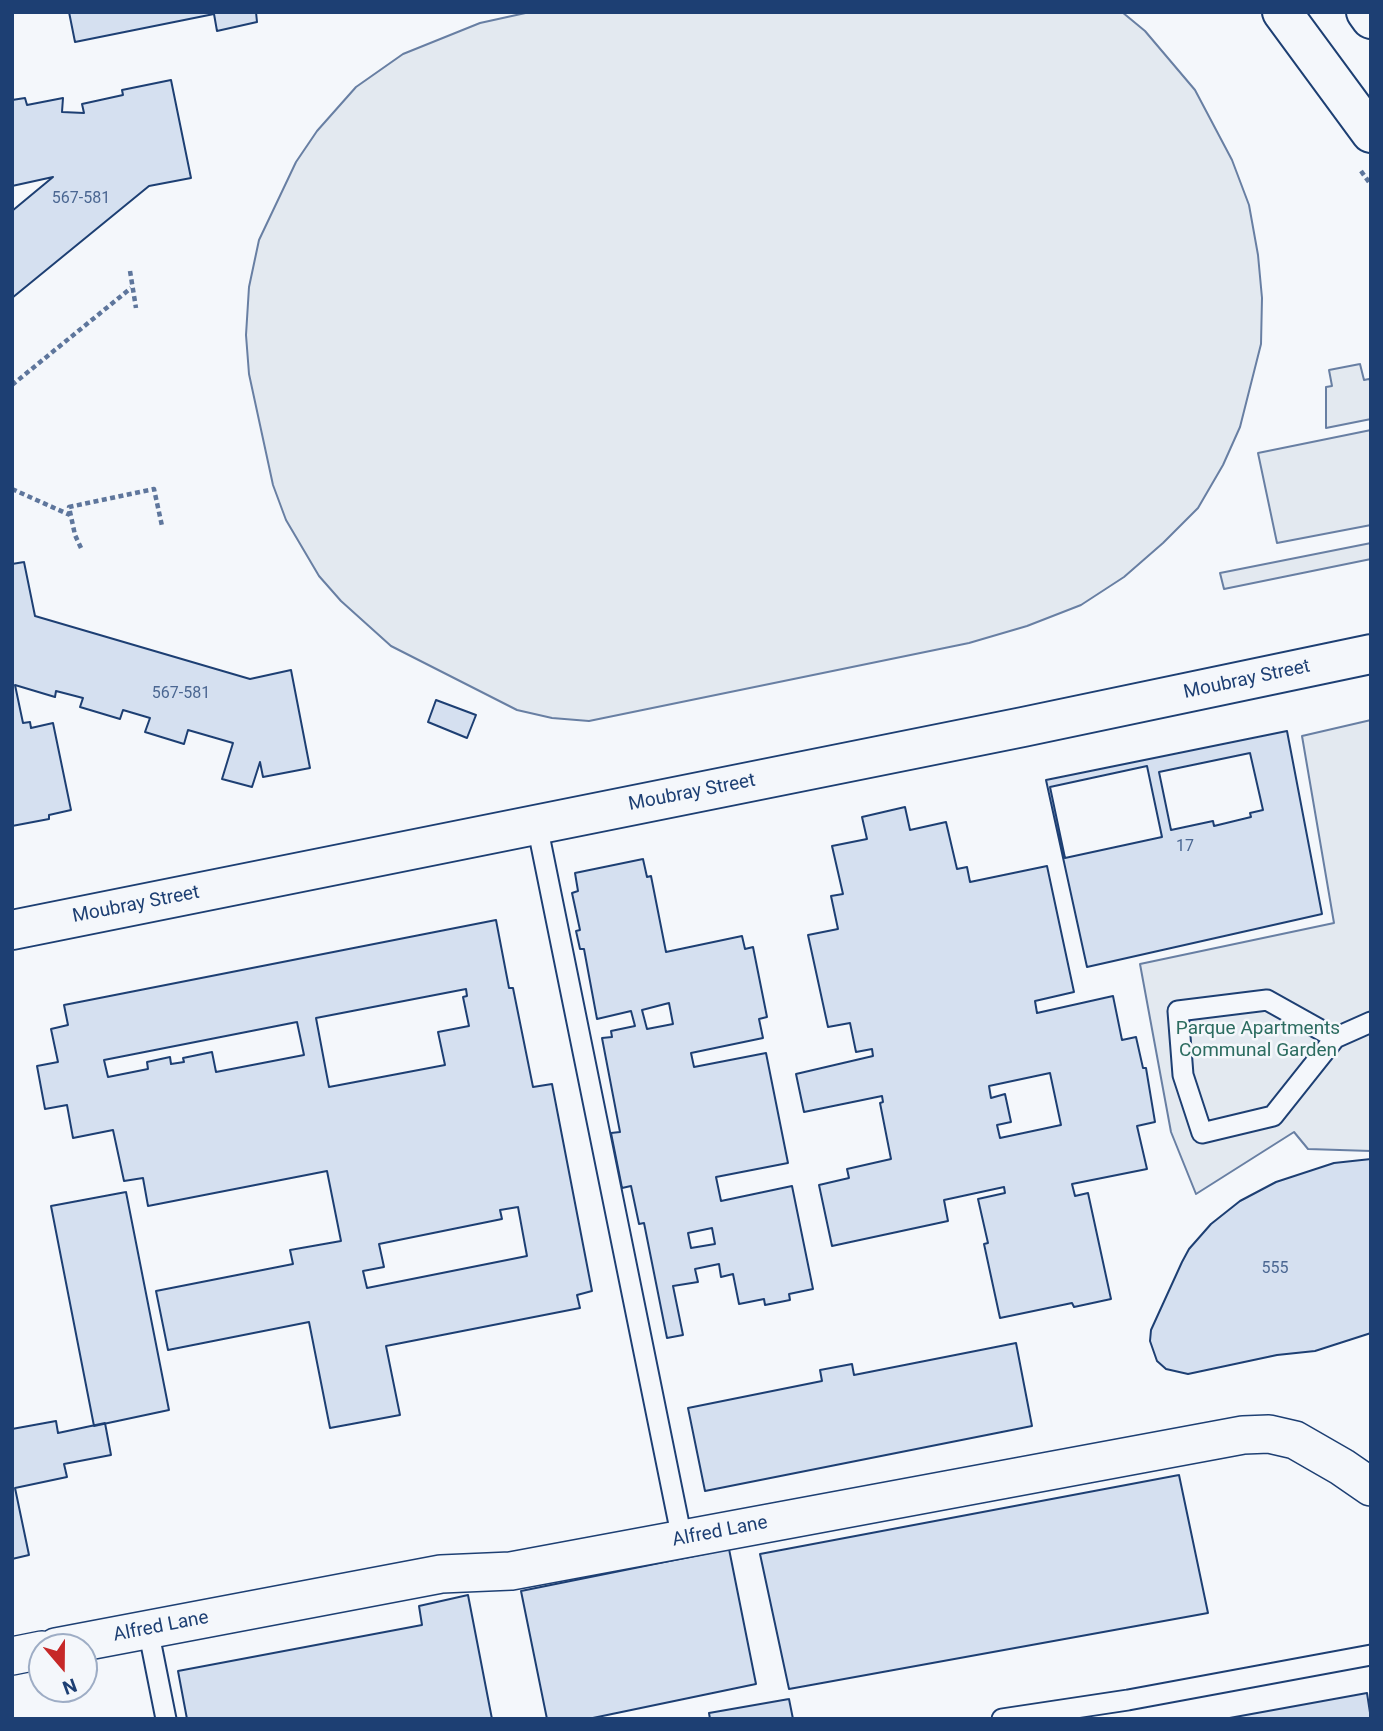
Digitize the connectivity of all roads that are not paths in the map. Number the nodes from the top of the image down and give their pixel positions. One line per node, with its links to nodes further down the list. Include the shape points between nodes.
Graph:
1 (1282, 12): 4 (street)
2 (1366, 12): 3 (street)
3 (1371, 19)
4 (1371, 133)
5 (1371, 654): 6 (street, Moubray Street)
6 (537, 825): 7 (street, Moubray Street); 11 (lane)
7 (12, 930)
8 (1371, 1022): 9 (lane)
9 (1335, 1038): 9 (lane, via 1273,1116 1202,1133 1183,1075 1178,1011 1267,1000)
10 (1371, 1487): 11 (street, Alfred Lane, via 1295,1440 1244,1435)
11 (682, 1539): 12 (street, Alfred Lane, via 511,1572 441,1574)
12 (148, 1629): 13 (street, Alfred Lane); 15 (lane)
13 (98, 1639)
14 (1371, 1655): 16 (lane)
15 (166, 1719)
16 (1002, 1719)

